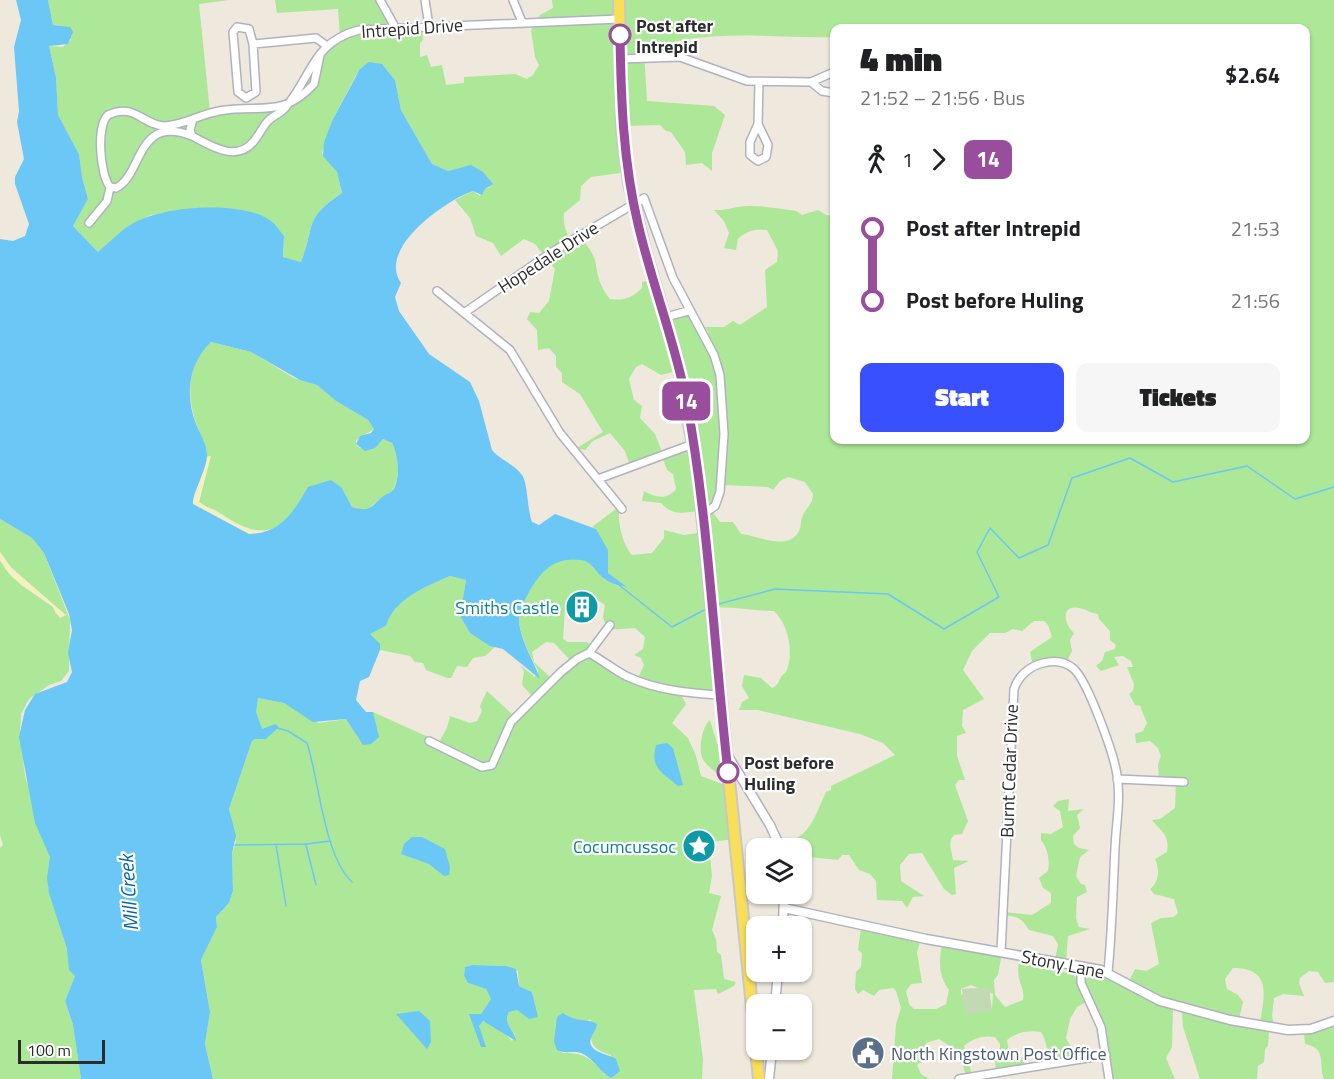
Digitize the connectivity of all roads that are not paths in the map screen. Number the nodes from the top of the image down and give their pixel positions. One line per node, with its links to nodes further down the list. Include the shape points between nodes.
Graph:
1 (380, 0): 8 (street)
2 (425, 0): 7 (street)
3 (513, 0): 6 (street)
4 (619, 0): 5 (main road)
5 (620, 19): 6 (street, Intrepid Drive); 12 (main road)
6 (522, 22): 7 (street, Intrepid Drive)
7 (429, 26): 8 (street, Intrepid Drive)
8 (395, 27): 10 (street, Intrepid Drive, via 350,32)
9 (253, 44): 9 (street, via 249,28 234,30 238,92 246,98 256,92); 10 (street, via 316,38)
10 (327, 46): 11 (street, Intrepid Drive)
11 (321, 53): 17 (street, Intrepid Drive); 17 (street, via 314,84)
12 (621, 59): 14 (street, via 680,57); 22 (main road, via 622,132)
13 (830, 74): 15 (street)
14 (759, 82): 15 (street); 19 (street)
15 (811, 82): 16 (street)
16 (830, 92)
17 (290, 101): 18 (street, via 271,110 222,110); 20 (street, Intrepid Drive, via 244,150 221,151)
18 (193, 119): 20 (street); 21 (street, via 166,126 134,112 108,115 103,120 101,136 105,179)
19 (758, 124): 19 (street, via 749,149 758,161 768,153 766,137)
20 (192, 136): 21 (street, Intrepid Drive, via 175,132 152,139 139,153 125,182)
21 (110, 187): 23 (street, via 106,201)
22 (633, 203): 25 (street, via 644,198); 26 (street, Hopedale Drive, via 552,252); 27 (main road)
23 (89, 223)
24 (437, 291): 26 (street)
25 (688, 311): 27 (street); 31 (street, via 714,355 721,386 724,434 720,492 715,506)
26 (464, 313): 29 (street, via 510,350 560,433)
27 (666, 316): 28 (main road)
28 (693, 444): 29 (street); 31 (main road)
29 (598, 479): 30 (street)
30 (622, 509)
31 (702, 515): 34 (main road)
32 (610, 625): 33 (street)
33 (589, 653): 34 (street, via 648,685); 35 (street, via 561,672 515,718 490,767 482,767)
34 (719, 694): 36 (main road)
35 (429, 741)
36 (726, 753): 39 (street); 46 (main road)
37 (1118, 779): 38 (street); 43 (street, Burnt Cedar Drive, via 1105,736 1076,671 1056,661 1030,668 1015,684 1012,695); 45 (street, Burnt Cedar Drive)
38 (1184, 782)
39 (776, 838)
40 (784, 904): 41 (street)
41 (784, 908): 42 (street); 43 (street, Stony Lane)
42 (784, 916)
43 (1002, 952): 44 (street, Stony Lane)
44 (1081, 966): 45 (street, Stony Lane); 48 (street, via 1081,983 1099,1020)
45 (1108, 972): 47 (street, Stony Lane, via 1161,1001 1230,1020 1288,1030 1311,1029)
46 (751, 994)
47 (1334, 1021)
48 (1106, 1055): 53 (street); 54 (street)
49 (757, 1060): 51 (main road)
50 (771, 1060): 52 (street)
51 (759, 1079)
52 (769, 1079)
53 (959, 1079)
54 (1109, 1079)

